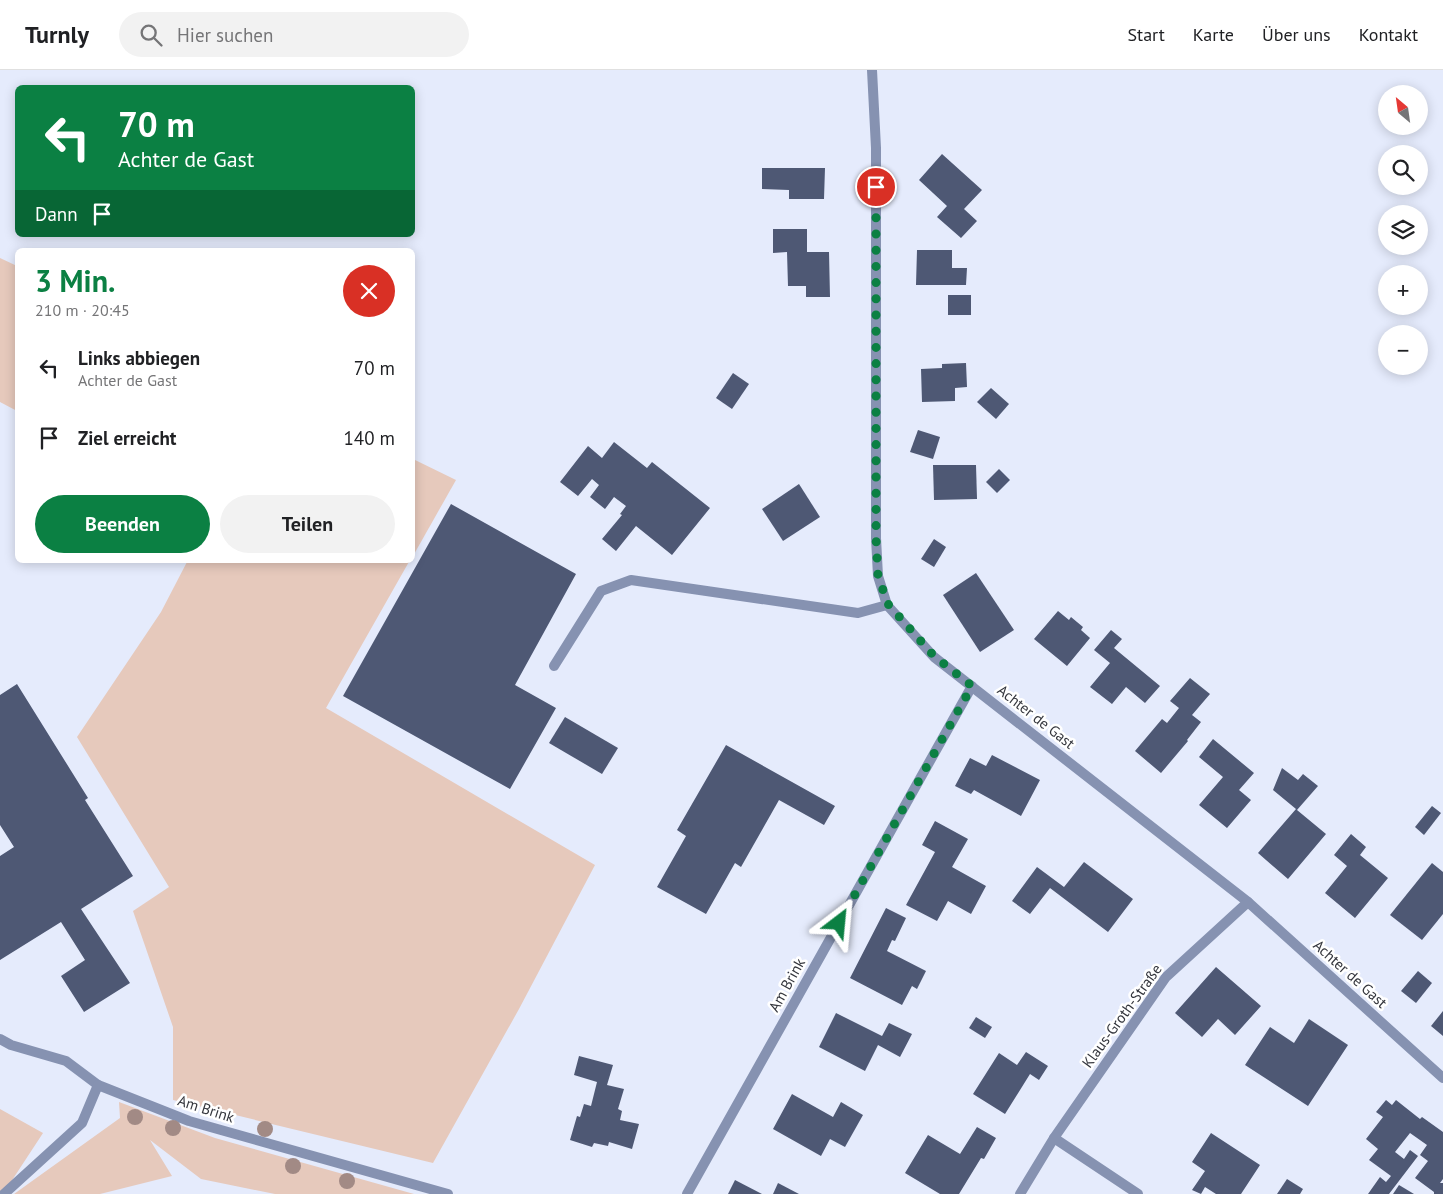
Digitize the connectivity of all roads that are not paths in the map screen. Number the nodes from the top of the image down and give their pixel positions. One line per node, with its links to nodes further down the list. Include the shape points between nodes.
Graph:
1 (872, 70): 2 (street, Achter de Gast, via 876,148 876,538 878,576)
2 (888, 604): 3 (street, via 858,612 631,580 601,591); 4 (street, Achter de Gast, via 934,656)
3 (554, 666)
4 (972, 686): 5 (street, Achter de Gast); 12 (street, Am Brink)
5 (1248, 902): 7 (street, Achter de Gast); 9 (street, Klaus-Groth-Straße, via 1166,977)
6 (0, 1039): 8 (street, Am Brink, via 66,1061)
7 (1443, 1078)
8 (98, 1085): 10 (street, via 82,1123); 11 (street, Am Brink, via 189,1121)
9 (1054, 1138): 13 (street, Klaus-Groth-Straße); 14 (street)
10 (4, 1194)
11 (448, 1194)
12 (687, 1194)
13 (1020, 1194)
14 (1138, 1194)

